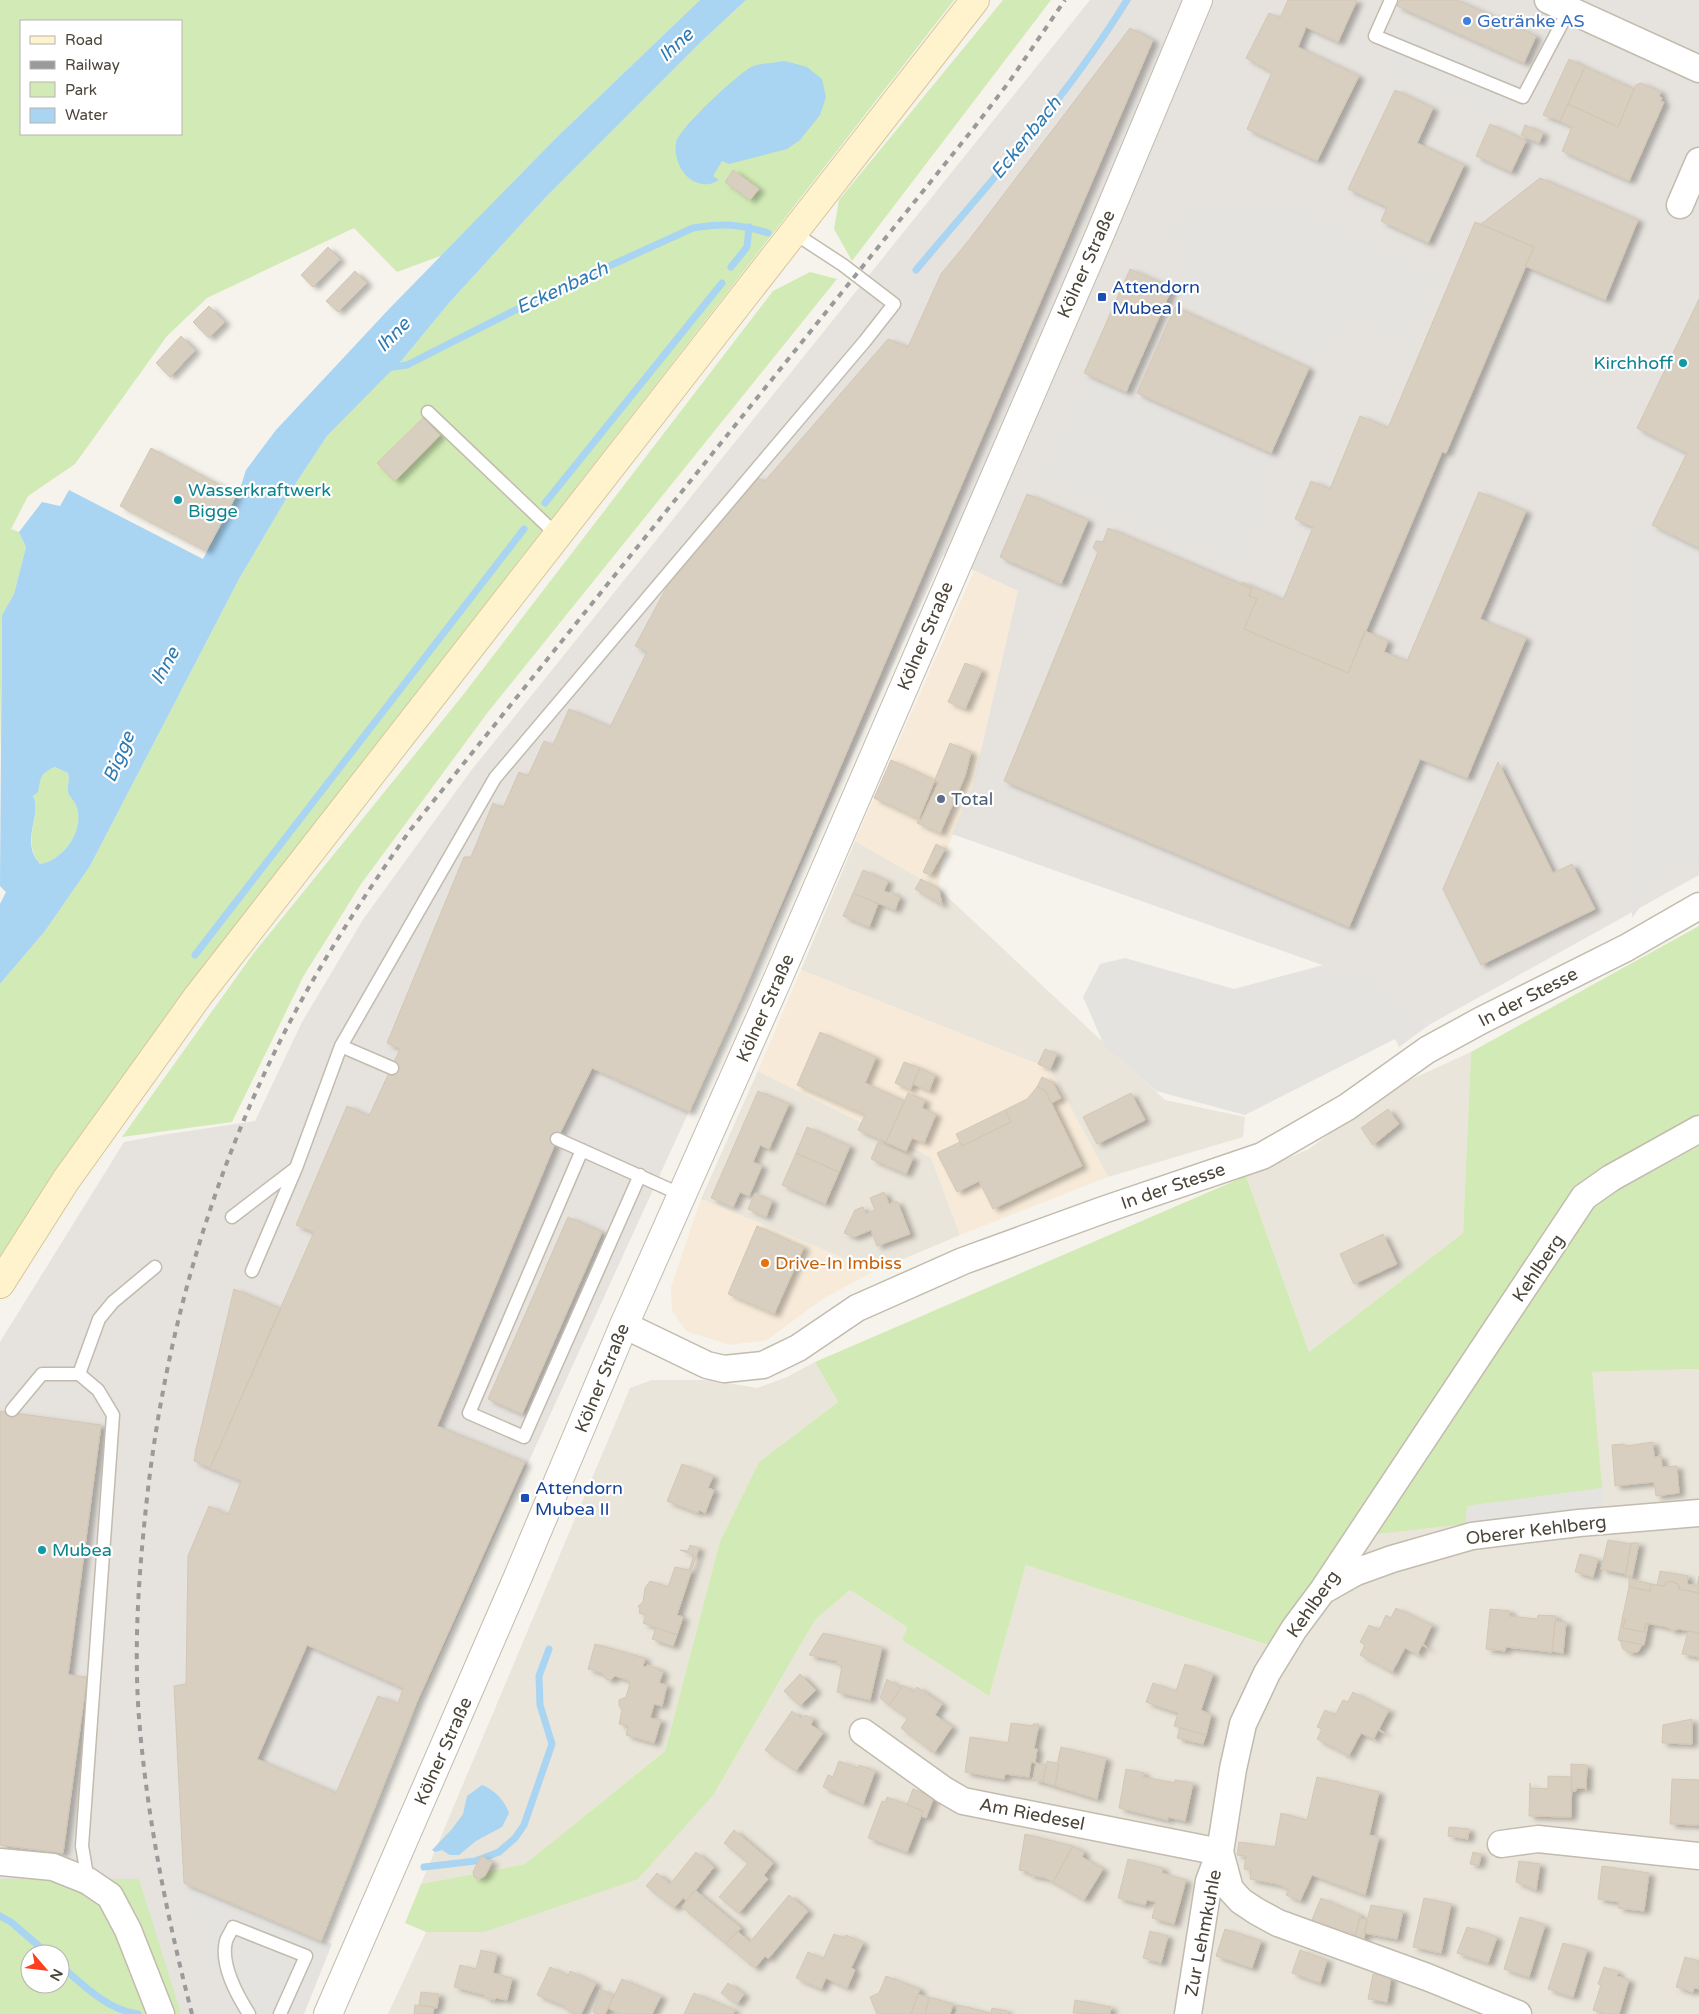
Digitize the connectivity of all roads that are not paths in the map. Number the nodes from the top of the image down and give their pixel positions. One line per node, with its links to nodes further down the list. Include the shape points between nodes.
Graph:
1 (975, 0): 8 (main road)
2 (1198, 0): 19 (street, Kölner Straße, via 1100,234)
3 (1391, 0): 4 (lane, via 1375,36 1523,97)
4 (1559, 5): 5 (street)
5 (1699, 69)
6 (1699, 161): 7 (street)
7 (1680, 205)
8 (794, 233): 10 (main road); 12 (lane, via 843,264 894,304 495,778)
9 (428, 412): 10 (lane)
10 (557, 535): 23 (main road, via 198,996 66,1180)
11 (1699, 906): 24 (street, In der Stesse, via 1626,948 1427,1050 1347,1107 1262,1156 963,1261 857,1308 798,1348 764,1365 724,1369 707,1365)
12 (341, 1046): 13 (lane); 17 (lane)
13 (392, 1068)
14 (1699, 1129): 28 (street, Kehlberg, via 1611,1178 1584,1197)
15 (557, 1139): 16 (lane)
16 (582, 1150): 18 (lane); 18 (lane, via 469,1413 524,1437)
17 (296, 1168): 20 (lane); 22 (lane)
18 (640, 1176): 19 (lane)
19 (682, 1195): 24 (street, Kölner Straße)
20 (232, 1217)
21 (155, 1266): 25 (lane, via 113,1302 99,1319)
22 (252, 1271)
23 (0, 1284)
24 (624, 1325): 38 (street, Kölner Straße, via 518,1579)
25 (79, 1374): 26 (lane, via 42,1374); 34 (lane, via 98,1390 113,1415 82,1846)
26 (12, 1410)
27 (1699, 1513): 28 (street, Oberer Kehlberg, via 1579,1522 1472,1536 1356,1572)
28 (1324, 1590): 31 (street, Kehlberg, via 1271,1666 1243,1724)
29 (863, 1732): 31 (street, Am Riedesel, via 963,1801)
30 (1501, 1844): 32 (street, via 1538,1839)
31 (1220, 1852): 39 (street, Zur Lehmkuhle, via 1209,1882); 40 (street, Kehlberg, via 1230,1889 1241,1901 1278,1923)
32 (1699, 1856)
33 (0, 1862): 34 (street, via 53,1866)
34 (88, 1882): 35 (street, via 110,1896 128,1930)
35 (161, 2014)
36 (249, 2014): 37 (lane, via 237,1997 225,1958 226,1941 233,1927 306,1956)
37 (280, 2014)
38 (328, 2014)
39 (1188, 2014)
40 (1518, 2014)

